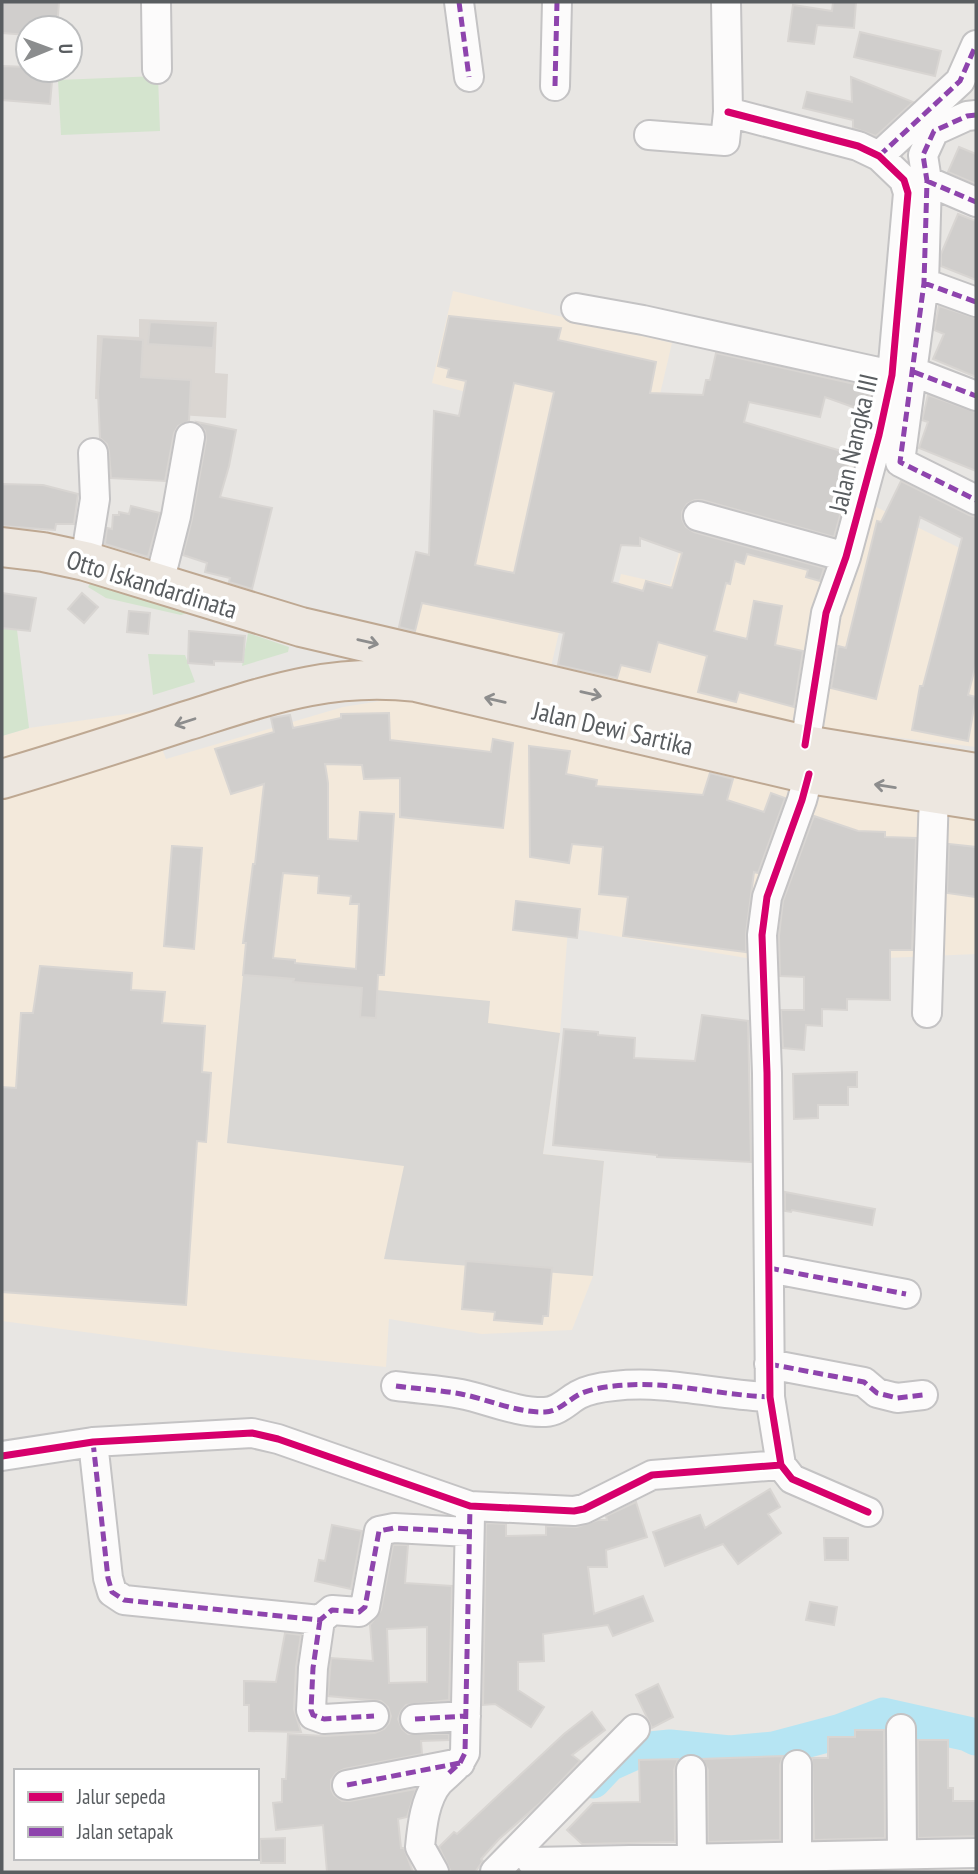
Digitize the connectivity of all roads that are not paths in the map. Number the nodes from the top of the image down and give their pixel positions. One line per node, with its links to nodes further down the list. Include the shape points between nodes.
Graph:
1 (156, 2): 6 (street)
2 (459, 2): 7 (street)
3 (557, 2): 8 (street)
4 (726, 2): 9 (street)
5 (976, 45): 12 (street, via 960,81)
6 (157, 69)
7 (469, 77)
8 (555, 86)
9 (728, 112): 11 (street, via 726,138 721,142); 12 (street, via 858,146)
10 (976, 115): 13 (street, via 934,131 923,155)
11 (649, 135)
12 (879, 156): 18 (street, Jalan Nangka III, via 904,180 908,193)
13 (927, 181): 14 (street); 15 (street)
14 (976, 202)
15 (924, 284): 16 (street); 18 (street)
16 (976, 302)
17 (576, 308): 18 (street)
18 (903, 374): 19 (street); 22 (street, via 900,462); 25 (street, Jalan Nangka III, via 879,435)
19 (976, 396)
20 (190, 437): 27 (street)
21 (93, 453): 26 (street, via 95,499)
22 (976, 500)
23 (698, 516): 25 (street)
24 (2, 547): 26 (highway, Otto Iskandardinata)
25 (846, 557): 30 (street, Jalan Nangka III, via 826,613)
26 (85, 561): 27 (highway, Otto Iskandardinata)
27 (159, 583): 28 (highway, Otto Iskandardinata)
28 (301, 627): 29 (highway, via 311,640 312,664 301,678 273,684); 30 (highway, Jalan Dewi Sartika, one-way to 30)
29 (250, 701): 30 (highway, Jalan Dewi Sartika, one-way to 29, via 416,682 335,680); 32 (highway, one-way to 32)
30 (819, 762): 31 (highway, Jalan Dewi Sartika); 33 (highway, Jalan Dewi Sartika, one-way to 30); 36 (street, Jalan Nangka III, via 768,897 763,926)
31 (976, 773)
32 (2, 779)
33 (934, 793): 34 (highway, Jalan Dewi Sartika); 35 (street)
34 (976, 800)
35 (927, 1013)
36 (769, 1268): 37 (street); 38 (street, Jalan Nangka III)
37 (906, 1294)
38 (769, 1364): 40 (street, via 864,1382 877,1393 897,1398); 41 (street, Jalan Nangka III)
39 (396, 1386): 41 (street, via 459,1393 548,1412 579,1394 611,1386 646,1384)
40 (923, 1395)
41 (769, 1397): 44 (street, Jalan Nangka III)
42 (93, 1442): 43 (street); 46 (street, via 252,1433 278,1439); 47 (street, via 108,1578 116,1596)
43 (2, 1456)
44 (781, 1465): 45 (street, via 797,1483); 46 (street, via 652,1475 584,1509)
45 (869, 1512)
46 (470, 1519): 47 (street, via 379,1531 363,1610 332,1610); 49 (street)
47 (320, 1620): 48 (street, via 313,1715 324,1719)
48 (374, 1716)
49 (466, 1717): 50 (street); 53 (street, via 465,1753)
50 (415, 1719)
51 (901, 1728): 58 (street)
52 (635, 1729): 61 (street)
53 (460, 1763): 56 (street); 62 (street, via 438,1784 426,1811 419,1847)
54 (797, 1765): 59 (street)
55 (691, 1770): 60 (street)
56 (348, 1785)
57 (976, 1853): 58 (street)
58 (902, 1854): 59 (street)
59 (797, 1856): 60 (street)
60 (692, 1859): 61 (street)
61 (529, 1860): 63 (street)
62 (434, 1872)
63 (495, 1872)

